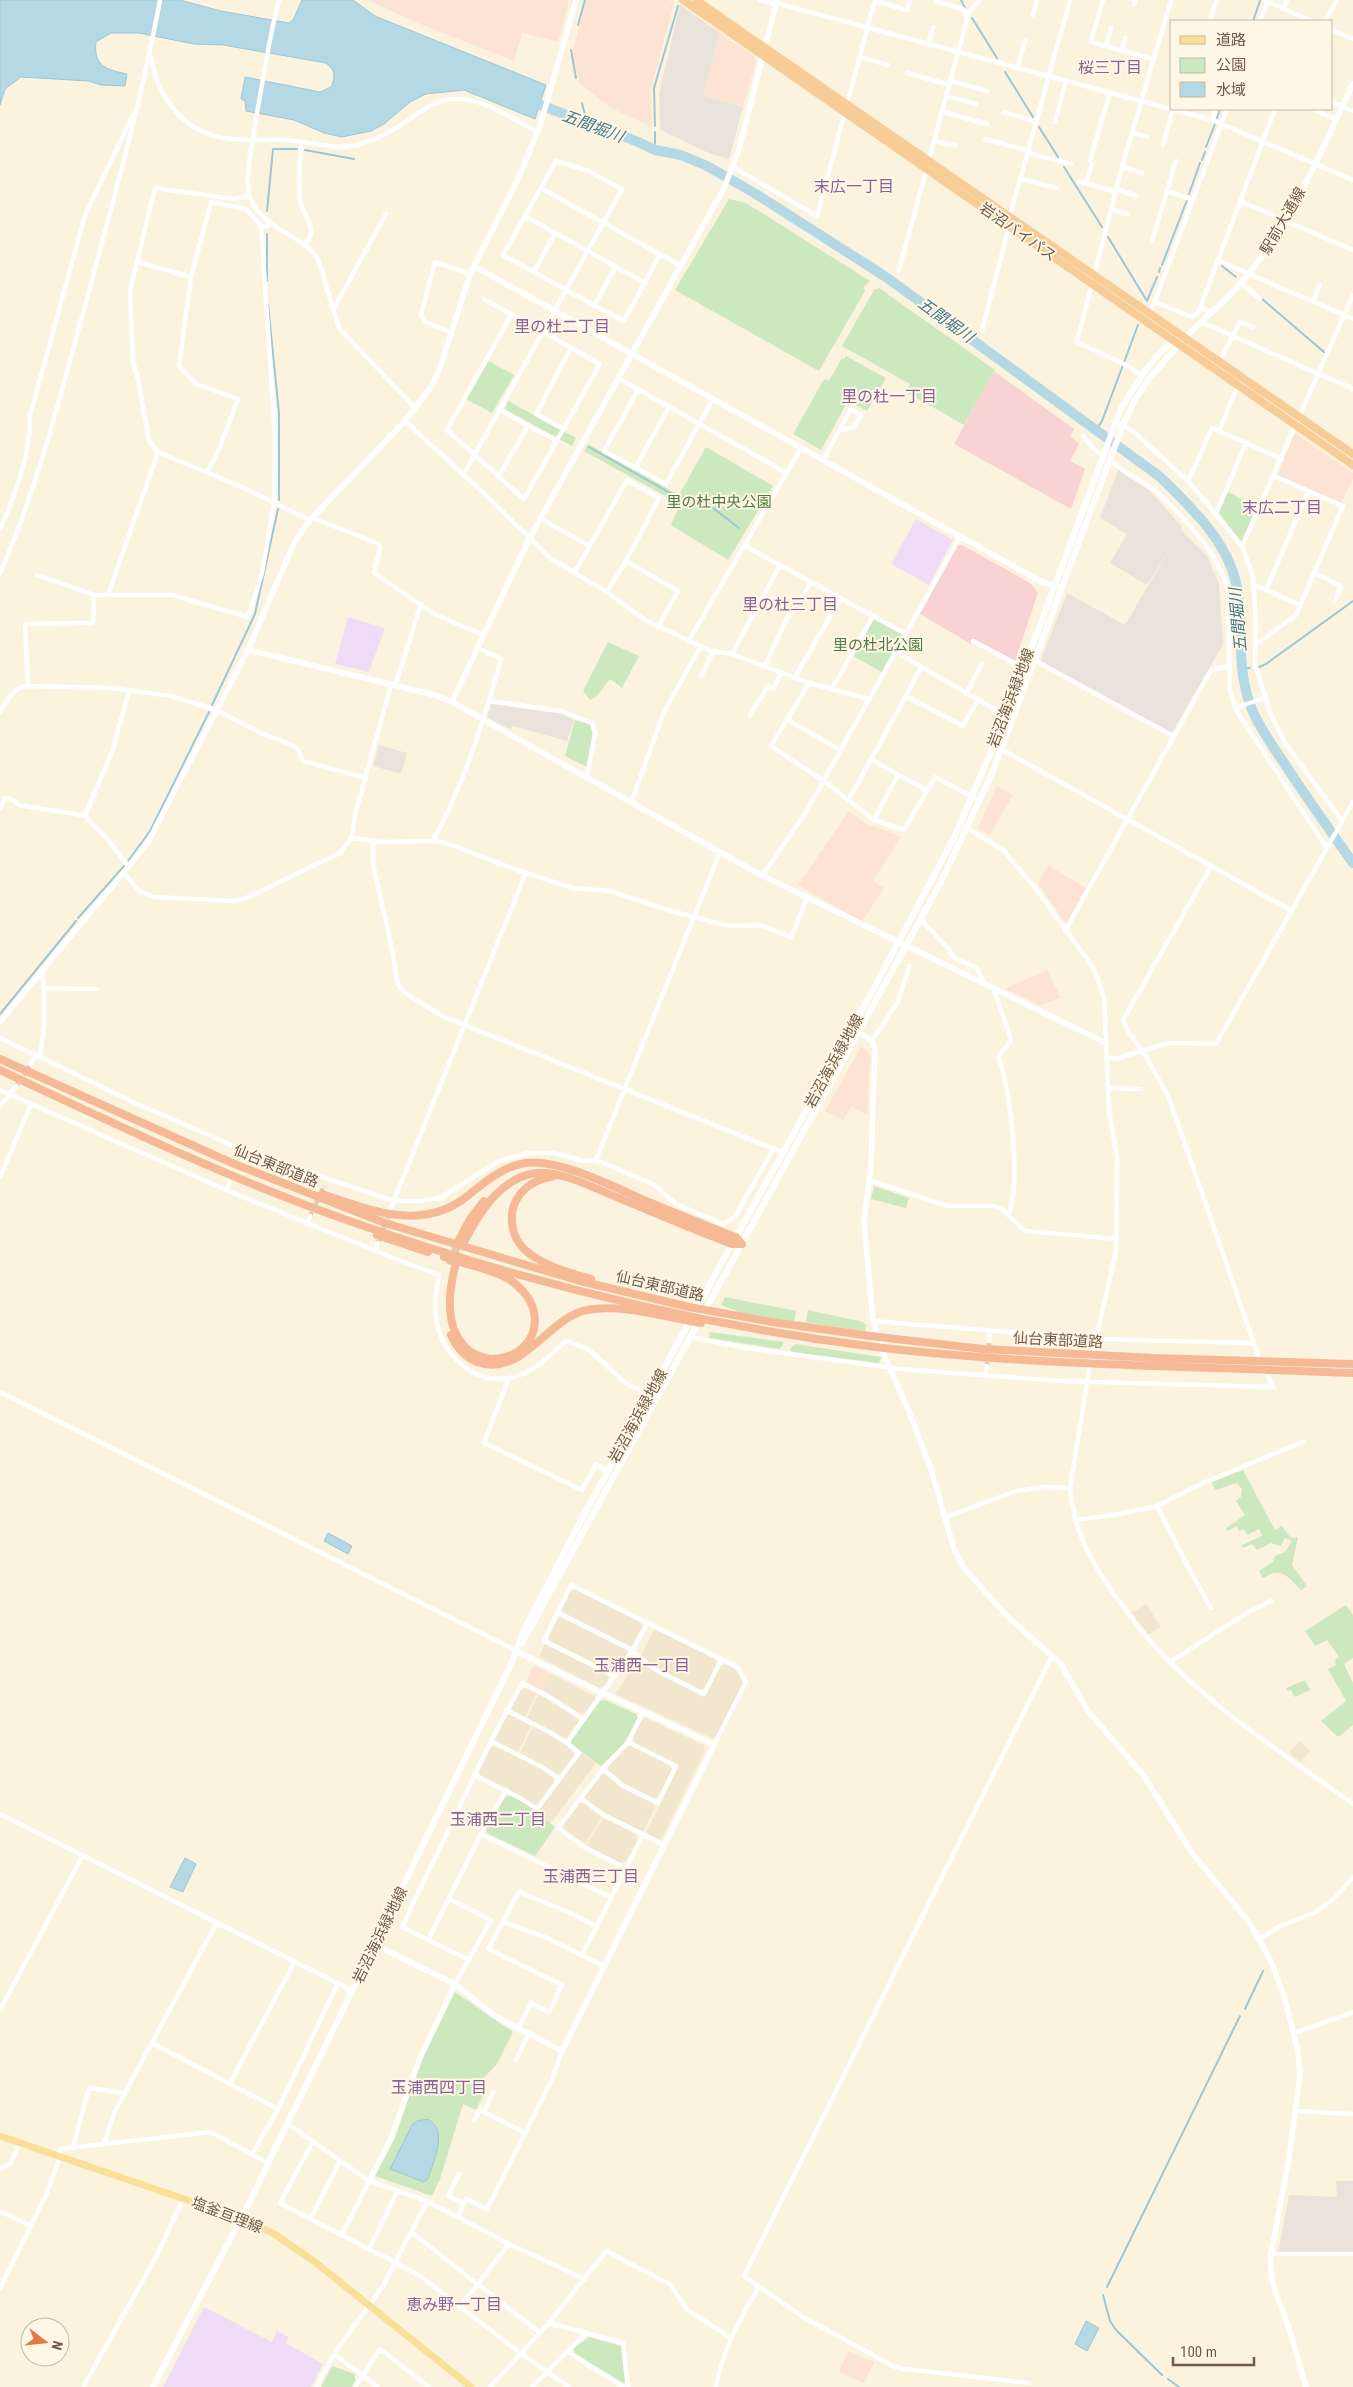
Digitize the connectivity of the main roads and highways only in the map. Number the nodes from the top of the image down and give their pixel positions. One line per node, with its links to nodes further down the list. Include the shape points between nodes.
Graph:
1 (683, 0): 3 (highway, 岩沼バイパス, via 763,56)
2 (696, 0): 3 (highway, 岩沼バイパス)
3 (847, 108): 4 (highway, 岩沼バイパス)
4 (929, 165): 5 (highway, 岩沼バイパス, via 1010,216); 6 (highway, 岩沼バイパス)
5 (1185, 337): 6 (main road); 7 (highway, 岩沼バイパス)
6 (1177, 342): 7 (highway, 岩沼バイパス); 10 (main road, 岩沼海浜緑地線, via 1136,398 1122,429 1001,749 967,828 921,920); 10 (main road, 岩沼海浜緑地線, via 1142,376 1130,392 1115,424 973,797)
7 (1297, 421): 8 (highway, 岩沼バイパス); 9 (highway, 岩沼バイパス)
8 (1353, 454)
9 (1353, 465)
10 (856, 1030): 17 (main road, 岩沼海浜緑地線, via 782,1152); 18 (main road, 岩沼海浜緑地線)
11 (0, 1059): 13 (highway, 仙台東部道路)
12 (0, 1070): 16 (highway, 仙台東部道路, via 148,1140)
13 (232, 1163): 14 (highway, via 366,1208 408,1217 425,1216 449,1208 511,1167 525,1163); 19 (highway, 仙台東部道路, via 384,1223 440,1241 580,1281)
14 (541, 1164): 15 (highway, via 513,1175 494,1189 478,1208 461,1241 483,1210 507,1185 538,1173); 17 (highway, via 584,1175)
15 (555, 1175): 17 (highway); 19 (highway, via 532,1184 516,1201 511,1223 525,1249 560,1269)
16 (306, 1205): 20 (highway, 仙台東部道路, via 492,1266); 20 (highway, via 370,1232 506,1278 527,1296 534,1315 530,1336 515,1353 487,1359 468,1350 453,1328 450,1309 453,1266 445,1300 449,1332 460,1350 482,1363 496,1364 517,1358 565,1319 589,1310 614,1309)
17 (734, 1241): 18 (highway); 23 (main road, 岩沼海浜緑地線, via 608,1471 524,1630)
18 (742, 1244): 23 (main road, 岩沼海浜緑地線)
19 (689, 1307): 21 (highway, 仙台東部道路, via 870,1336 983,1349)
20 (683, 1317): 22 (highway, 仙台東部道路, via 872,1346 982,1358)
21 (1353, 1364)
22 (1353, 1373)
23 (517, 1651): 25 (main road, 岩沼海浜緑地線)
24 (0, 2136): 25 (main road, 塩釜亘理線)
25 (241, 2218): 26 (main road, 岩沼海浜緑地線); 27 (main road, 塩釜亘理線, via 294,2247)
26 (153, 2387)
27 (471, 2387)

